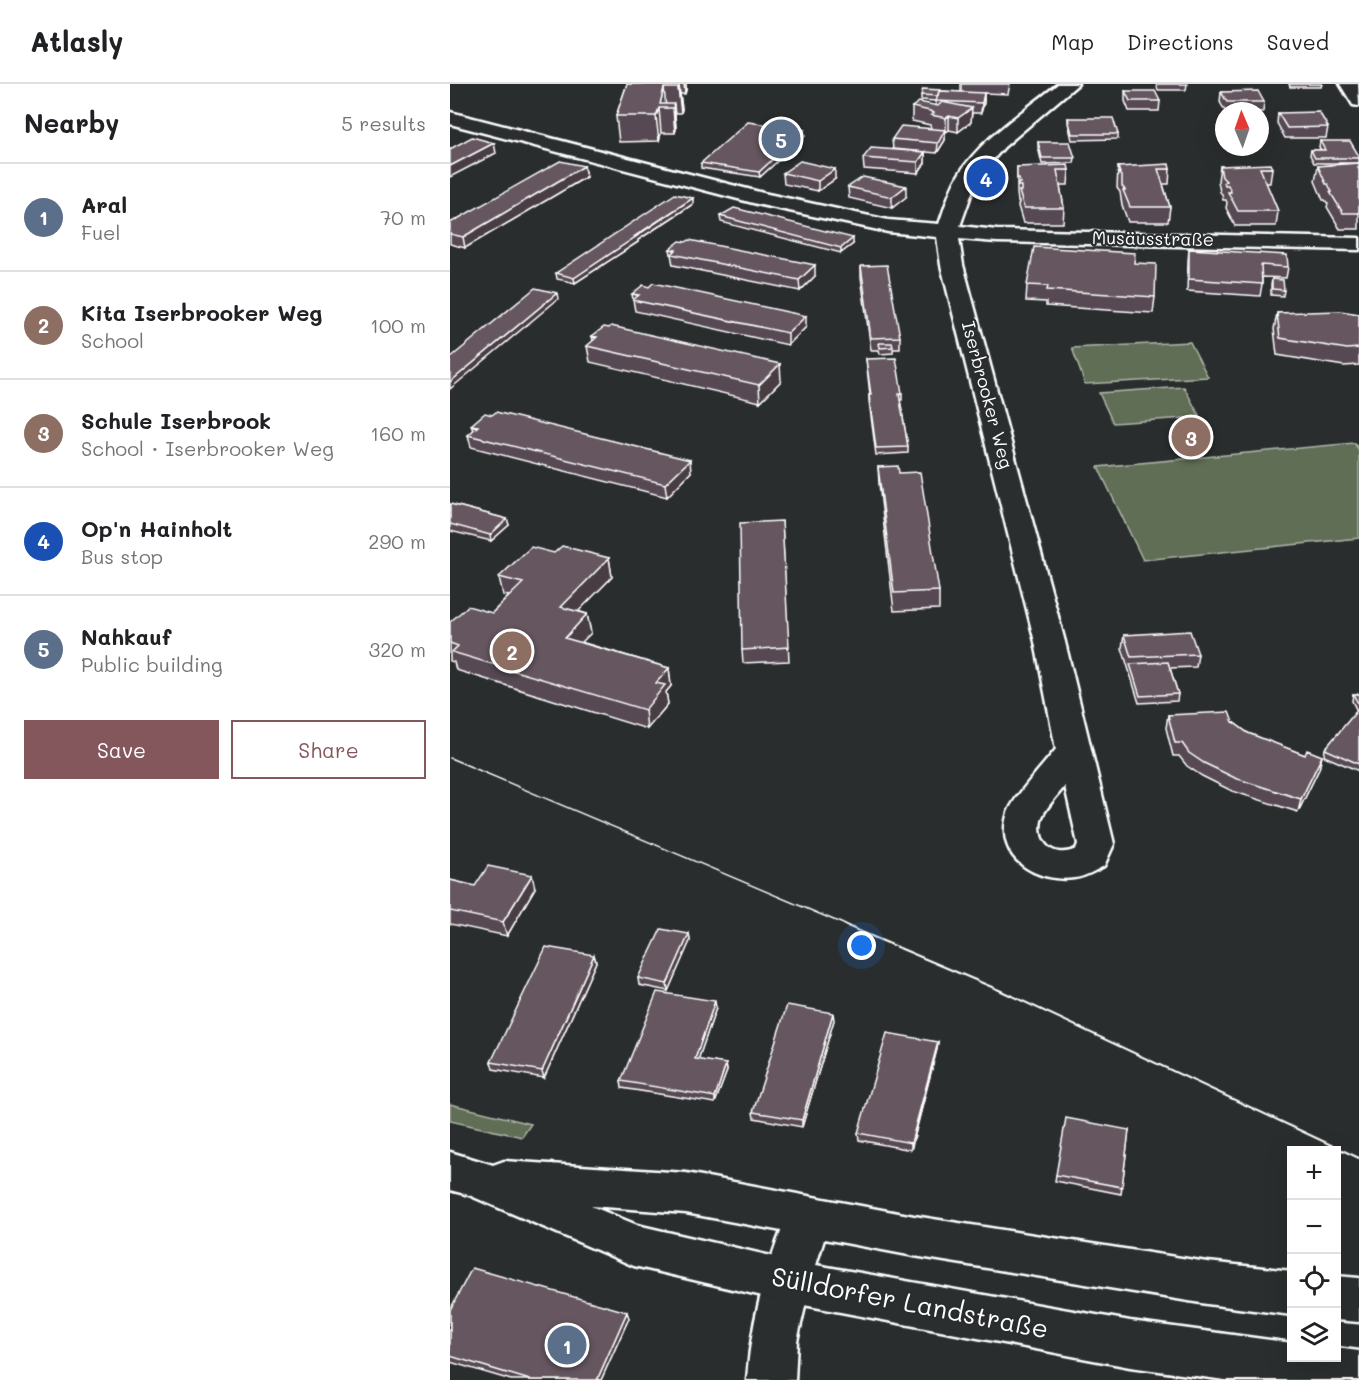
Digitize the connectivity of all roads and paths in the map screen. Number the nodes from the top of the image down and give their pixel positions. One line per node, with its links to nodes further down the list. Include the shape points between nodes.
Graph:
1 (1069, 84): 5 (street, Iserbrooker Weg, via 983,156 961,190)
2 (1349, 84): 3 (street)
3 (1359, 101)
4 (450, 118): 5 (street, Musäusstraße, via 761,198 888,226)
5 (947, 233): 6 (street, Musäusstraße); 7 (street, Iserbrooker Weg, via 1050,642)
6 (1359, 244)
7 (1072, 750)
8 (463, 1174): 9 (street, Sülldorfer Landstraße, via 686,1193); 10 (street, Sülldorfer Landstraße, via 634,1245)
9 (810, 1217): 10 (street); 11 (street, Sülldorfer Landstraße, via 1208,1283)
10 (788, 1281): 14 (street, Sülldorfer Landstraße, via 1130,1344); 15 (street, via 773,1341)
11 (1287, 1292)
12 (1341, 1298): 13 (street)
13 (1359, 1300)
14 (1359, 1375)
15 (771, 1380)

